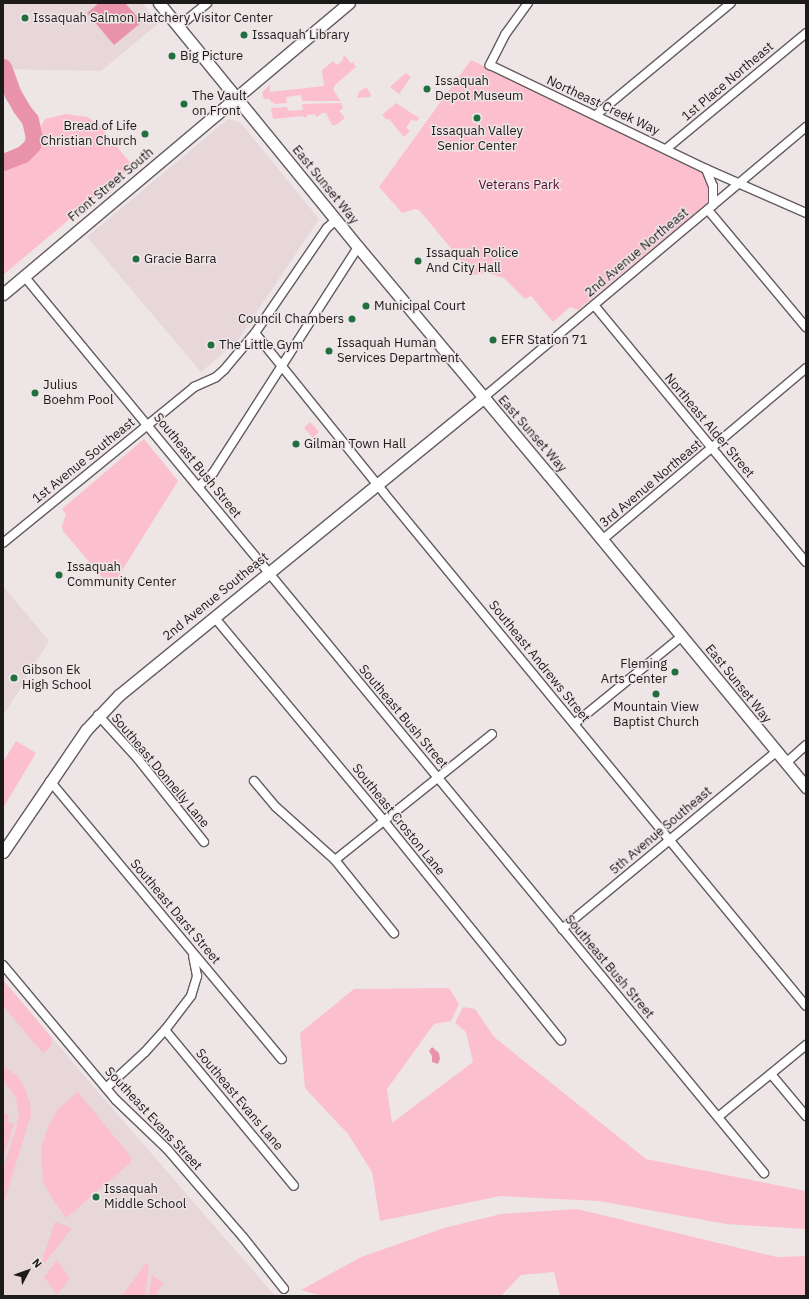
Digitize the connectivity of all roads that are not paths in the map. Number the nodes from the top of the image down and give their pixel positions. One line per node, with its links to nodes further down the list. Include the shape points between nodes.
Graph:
1 (159, 3): 6 (main road, East Sunset Way)
2 (207, 3): 6 (street)
3 (349, 3): 8 (main road, Front Street South)
4 (528, 3): 9 (street, Northeast Creek Way, via 505,35 490,65)
5 (731, 3): 9 (street)
6 (179, 26): 8 (main road, East Sunset Way)
7 (806, 33): 11 (street, 1st Place Northeast)
8 (237, 98): 16 (main road, East Sunset Way); 18 (main road, Front Street South)
9 (596, 116): 11 (street, Northeast Creek Way)
10 (806, 127): 13 (street, 2nd Avenue Northeast)
11 (666, 149): 12 (street, Northeast Creek Way)
12 (706, 169): 13 (street, Northeast Creek Way); 14 (street, via 713,186)
13 (738, 184): 14 (street, 2nd Avenue Northeast); 15 (street, Northeast Creek Way)
14 (711, 207): 20 (street, 2nd Avenue Northeast); 21 (street)
15 (806, 213)
16 (336, 220): 17 (main road, East Sunset Way); 22 (street, 1st Avenue Southeast, via 327,228)
17 (358, 247): 23 (street); 25 (main road, East Sunset Way)
18 (24, 276): 19 (main road, Front Street South); 26 (street, Southeast Bush Street)
19 (3, 294)
20 (594, 305): 25 (street, 2nd Avenue Northeast); 27 (street, Northeast Alder Street)
21 (806, 327)
22 (255, 333): 23 (street, Southeast Andrews Street); 26 (street, 1st Avenue Southeast, via 216,377 199,383)
23 (280, 367): 28 (street, Southeast Andrews Street); 29 (street, via 213,473)
24 (806, 368): 27 (street, 3rd Avenue Northeast)
25 (483, 398): 28 (main road, 2nd Avenue Southeast); 30 (main road, East Sunset Way)
26 (148, 425): 29 (street, Southeast Bush Street); 31 (street, 1st Avenue Southeast)
27 (711, 448): 30 (street, 3rd Avenue Northeast); 32 (street, Northeast Alder Street)
28 (377, 485): 33 (main road, 2nd Avenue Southeast); 37 (street, Southeast Andrews Street)
29 (198, 487): 33 (street, Southeast Bush Street)
30 (602, 540): 35 (main road, East Sunset Way)
31 (3, 543)
32 (806, 562)
33 (269, 573): 34 (main road, 2nd Avenue Southeast); 42 (street, Southeast Bush Street)
34 (215, 618): 36 (main road, 2nd Avenue Southeast, via 137,680); 46 (street, Southeast Croston Lane)
35 (681, 637): 37 (street); 40 (main road, East Sunset Way)
36 (98, 715): 43 (main road, 2nd Avenue Southeast); 48 (street, Southeast Donnelly Lane, via 138,759)
37 (574, 724): 47 (street, Southeast Andrews Street)
38 (492, 734): 42 (street)
39 (806, 746): 41 (street)
40 (776, 752): 41 (main road, East Sunset Way); 47 (street, 5th Avenue Southeast)
41 (786, 763): 45 (main road, East Sunset Way)
42 (437, 777): 46 (street); 51 (street, Southeast Bush Street)
43 (50, 781): 49 (main road, 2nd Avenue Southeast); 53 (street, Southeast Darst Street)
44 (254, 781): 50 (street, via 276,806)
45 (806, 787)
46 (384, 821): 50 (street); 57 (street, Southeast Croston Lane)
47 (669, 840): 51 (street, 5th Avenue Southeast); 55 (street, Southeast Andrews Street)
48 (204, 842)
49 (3, 852)
50 (335, 860): 52 (street)
51 (562, 929): 63 (street, Southeast Bush Street)
52 (394, 934)
53 (187, 946): 56 (street, via 196,963 195,987); 59 (street, Southeast Darst Street)
54 (3, 965): 61 (street, Southeast Evans Street)
55 (806, 1006)
56 (165, 1030): 61 (street); 65 (street, Southeast Evans Lane)
57 (561, 1040)
58 (806, 1045): 60 (street)
59 (282, 1059)
60 (770, 1074): 62 (street); 63 (street)
61 (106, 1088): 66 (street, Southeast Evans Street, via 180,1164)
62 (806, 1116)
63 (718, 1117): 64 (street, Southeast Bush Street)
64 (764, 1173)
65 (294, 1186)
66 (284, 1289)

